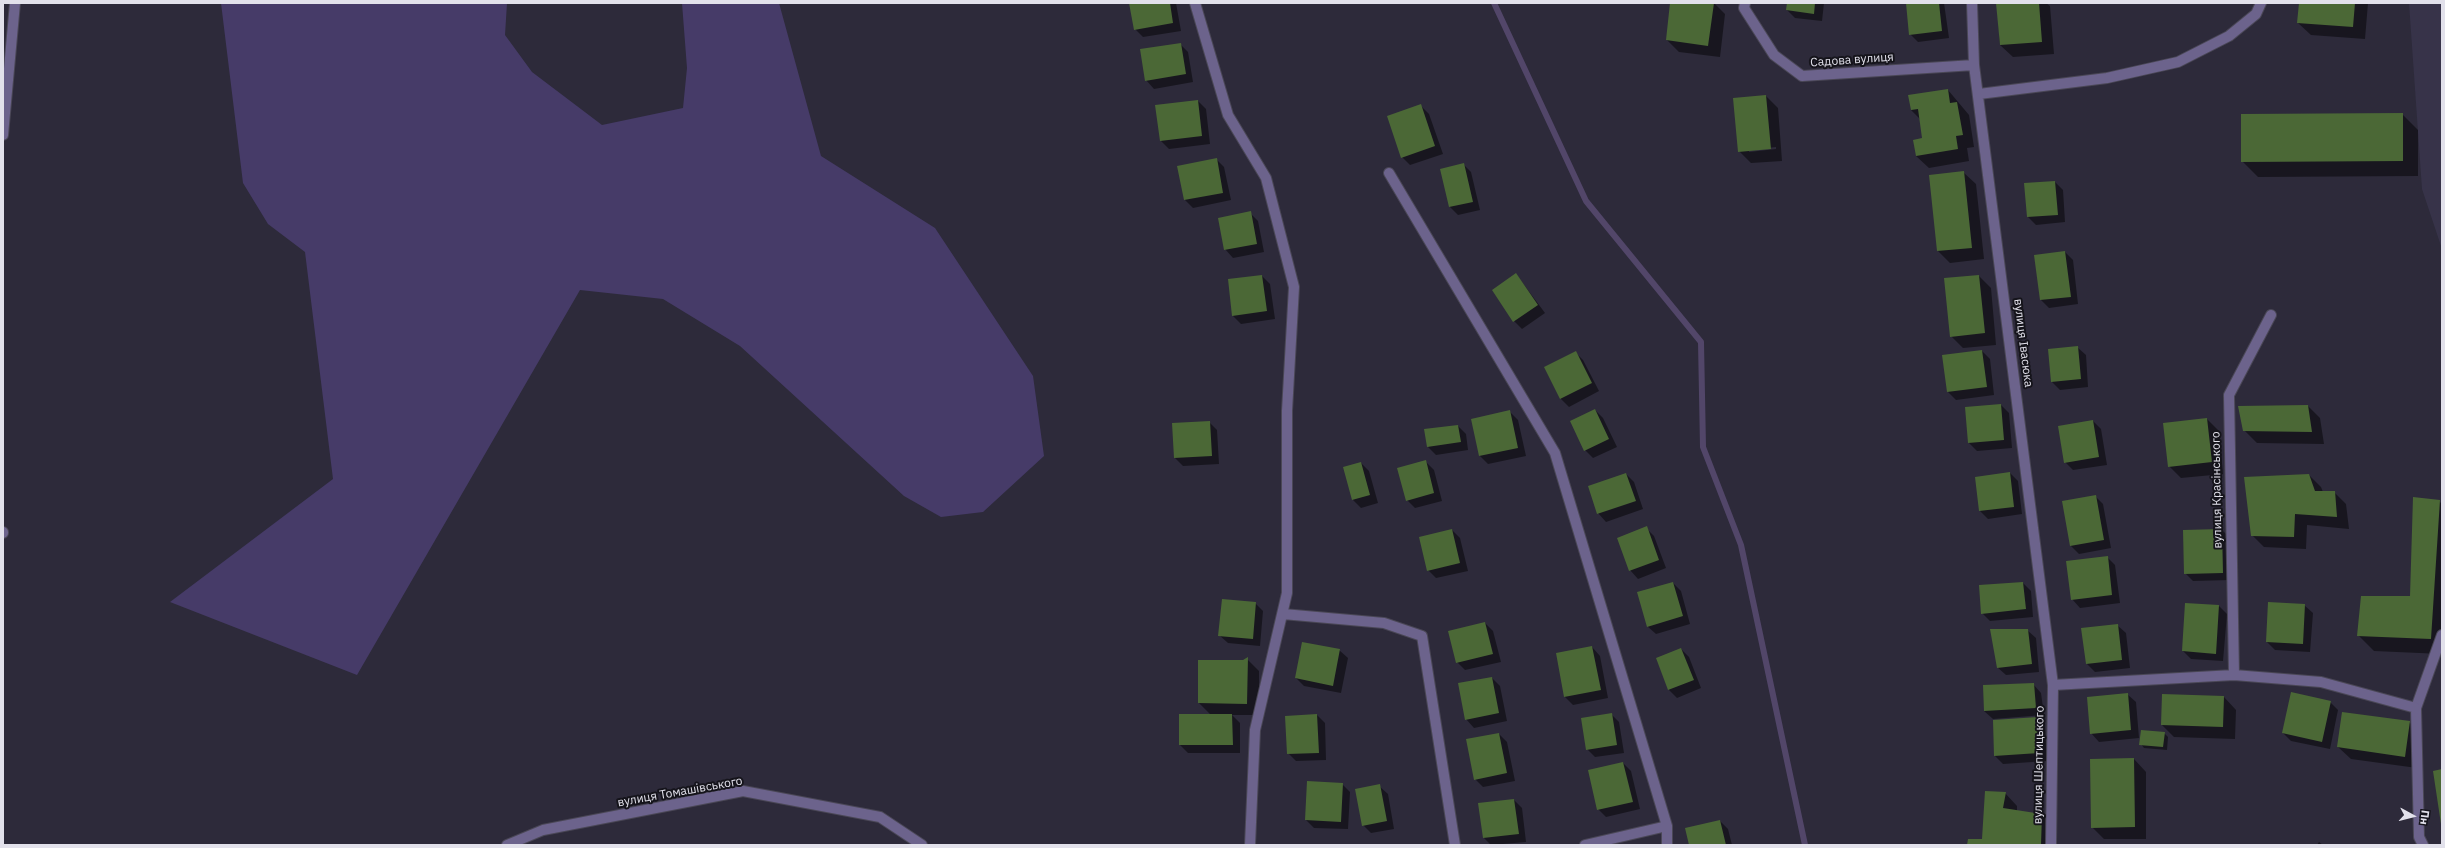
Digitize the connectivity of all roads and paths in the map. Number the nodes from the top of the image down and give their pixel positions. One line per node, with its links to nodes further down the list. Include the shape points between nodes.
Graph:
1 (15, 3): 8 (street)
2 (1195, 3): 11 (street, via 1228,115 1266,178 1294,287 1287,411 1287,593)
3 (1745, 3): 6 (street, Садова вулиця, via 1744,8 1774,55 1802,76)
4 (1972, 3): 6 (street, вулиця Івасюка)
5 (2261, 3): 7 (street, via 2256,14 2229,36 2178,62 2107,78)
6 (1974, 65): 7 (street, вулиця Івасюка)
7 (1979, 94): 14 (street, вулиця Івасюка)
8 (3, 135)
9 (1389, 172): 16 (street, via 1555,453)
10 (2271, 315): 13 (street, вулиця Красінського, via 2229,395)
11 (1283, 614): 19 (street, via 1255,730); 20 (street, via 1384,623 1422,636)
12 (2442, 636): 15 (street)
13 (2234, 675): 14 (street); 15 (street, via 2321,682)
14 (2053, 685): 23 (street, вулиця Шептицького)
15 (2416, 708): 24 (street, via 2419,837)
16 (1667, 826): 21 (street); 22 (street)
17 (507, 845): 18 (street, вулиця Томашівського, via 543,830 743,791 880,817)
18 (922, 845)
19 (1250, 845)
20 (1455, 845)
21 (1585, 845)
22 (1667, 845)
23 (2051, 845)
24 (2423, 845)

